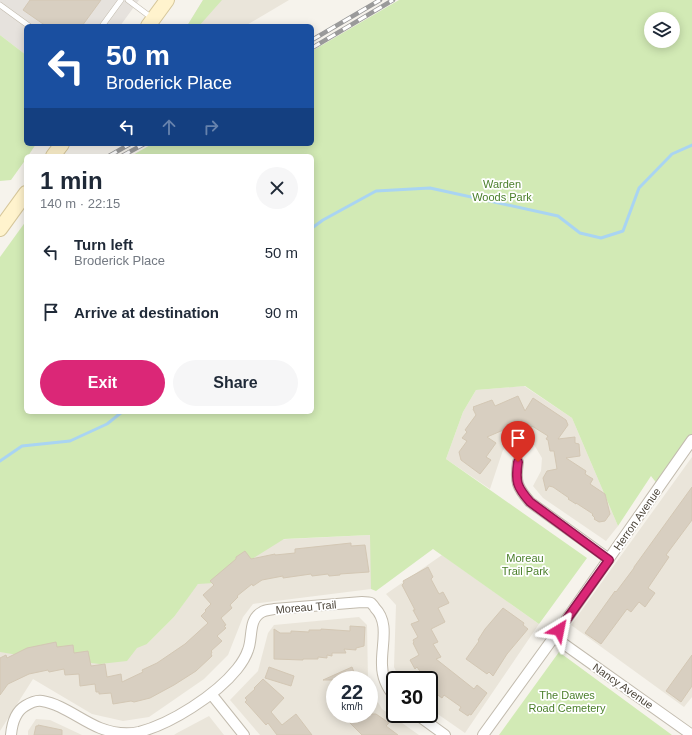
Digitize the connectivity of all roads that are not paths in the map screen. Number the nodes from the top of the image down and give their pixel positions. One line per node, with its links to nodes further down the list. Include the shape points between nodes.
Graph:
1 (121, 0): 7 (lane)
2 (128, 0): 5 (lane)
3 (167, 0): 5 (main road)
4 (0, 6): 6 (lane)
5 (150, 22)
6 (26, 24)
7 (103, 24)
8 (24, 197): 9 (main road)
9 (0, 229)
10 (692, 440): 12 (street, Herron Avenue)
11 (518, 462): 12 (street, via 516,476 520,490 530,502)
12 (609, 560): 13 (street, Herron Avenue)
13 (554, 637): 17 (street, Nancy Avenue); 22 (street, Herron Avenue)
14 (386, 684): 15 (street, Moreau Trail, via 382,666 384,644 380,613 372,603 362,602 261,612 254,620 248,650 237,668)
15 (212, 695): 19 (street, Moreau Trail, via 154,727); 20 (street)
16 (428, 723): 21 (street)
17 (690, 732)
18 (11, 735): 19 (street, Moreau Trail, via 12,724 22,708 32,702 42,701 100,728)
19 (122, 735)
20 (244, 735)
21 (445, 735)
22 (483, 735)

